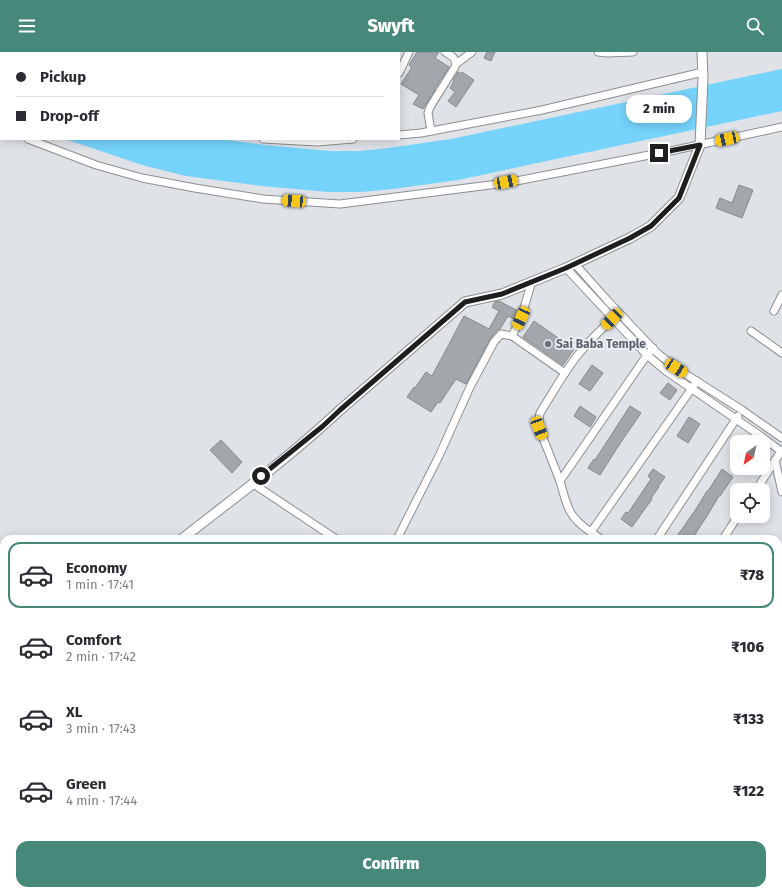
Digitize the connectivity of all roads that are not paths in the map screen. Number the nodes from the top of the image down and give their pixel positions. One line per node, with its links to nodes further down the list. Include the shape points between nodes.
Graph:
1 (409, 52): 9 (street)
2 (445, 52): 8 (street, via 454,58)
3 (472, 52): 8 (street)
4 (598, 52): 7 (street)
5 (633, 52): 7 (street)
6 (702, 52): 10 (street)
7 (607, 53)
8 (456, 64): 12 (street, via 430,107 428,113)
9 (400, 71)
10 (703, 75): 12 (street); 18 (street)
11 (782, 127): 18 (street)
12 (431, 131): 13 (street)
13 (400, 135)
14 (31, 140): 18 (street, via 96,165 142,178 263,199 340,204 506,182)
15 (293, 140): 17 (street)
16 (335, 140): 17 (street)
17 (317, 141)
18 (700, 141): 19 (street, via 679,198 651,226)
19 (575, 264): 20 (street); 24 (street)
20 (566, 268): 21 (street); 25 (street)
21 (532, 281): 27 (street, via 521,318); 40 (street, via 502,294 465,302 323,426)
22 (782, 295): 23 (street)
23 (774, 311)
24 (619, 313): 25 (street); 28 (street)
25 (612, 319): 30 (street); 31 (street, via 587,344)
26 (751, 331): 29 (street)
27 (512, 336): 31 (street); 47 (street, via 501,334 494,342)
28 (653, 348): 30 (street); 32 (street, via 676,368)
29 (782, 353)
30 (647, 355): 33 (street); 39 (street)
31 (565, 373): 39 (street, via 540,413 539,420 539,428)
32 (697, 381): 33 (street); 34 (street)
33 (691, 389): 35 (street); 44 (street)
34 (742, 410): 35 (street); 36 (street)
35 (736, 419): 37 (street); 49 (street)
36 (782, 438)
37 (782, 451): 38 (street)
38 (775, 460): 41 (street); 42 (street)
39 (560, 481): 44 (street, via 569,510 577,521)
40 (252, 483): 45 (street); 46 (street)
41 (760, 483)
42 (782, 492)
43 (733, 523): 50 (street)
44 (591, 532): 48 (street)
45 (187, 535)
46 (330, 535)
47 (399, 535)
48 (595, 535)
49 (660, 535)
50 (726, 535)

